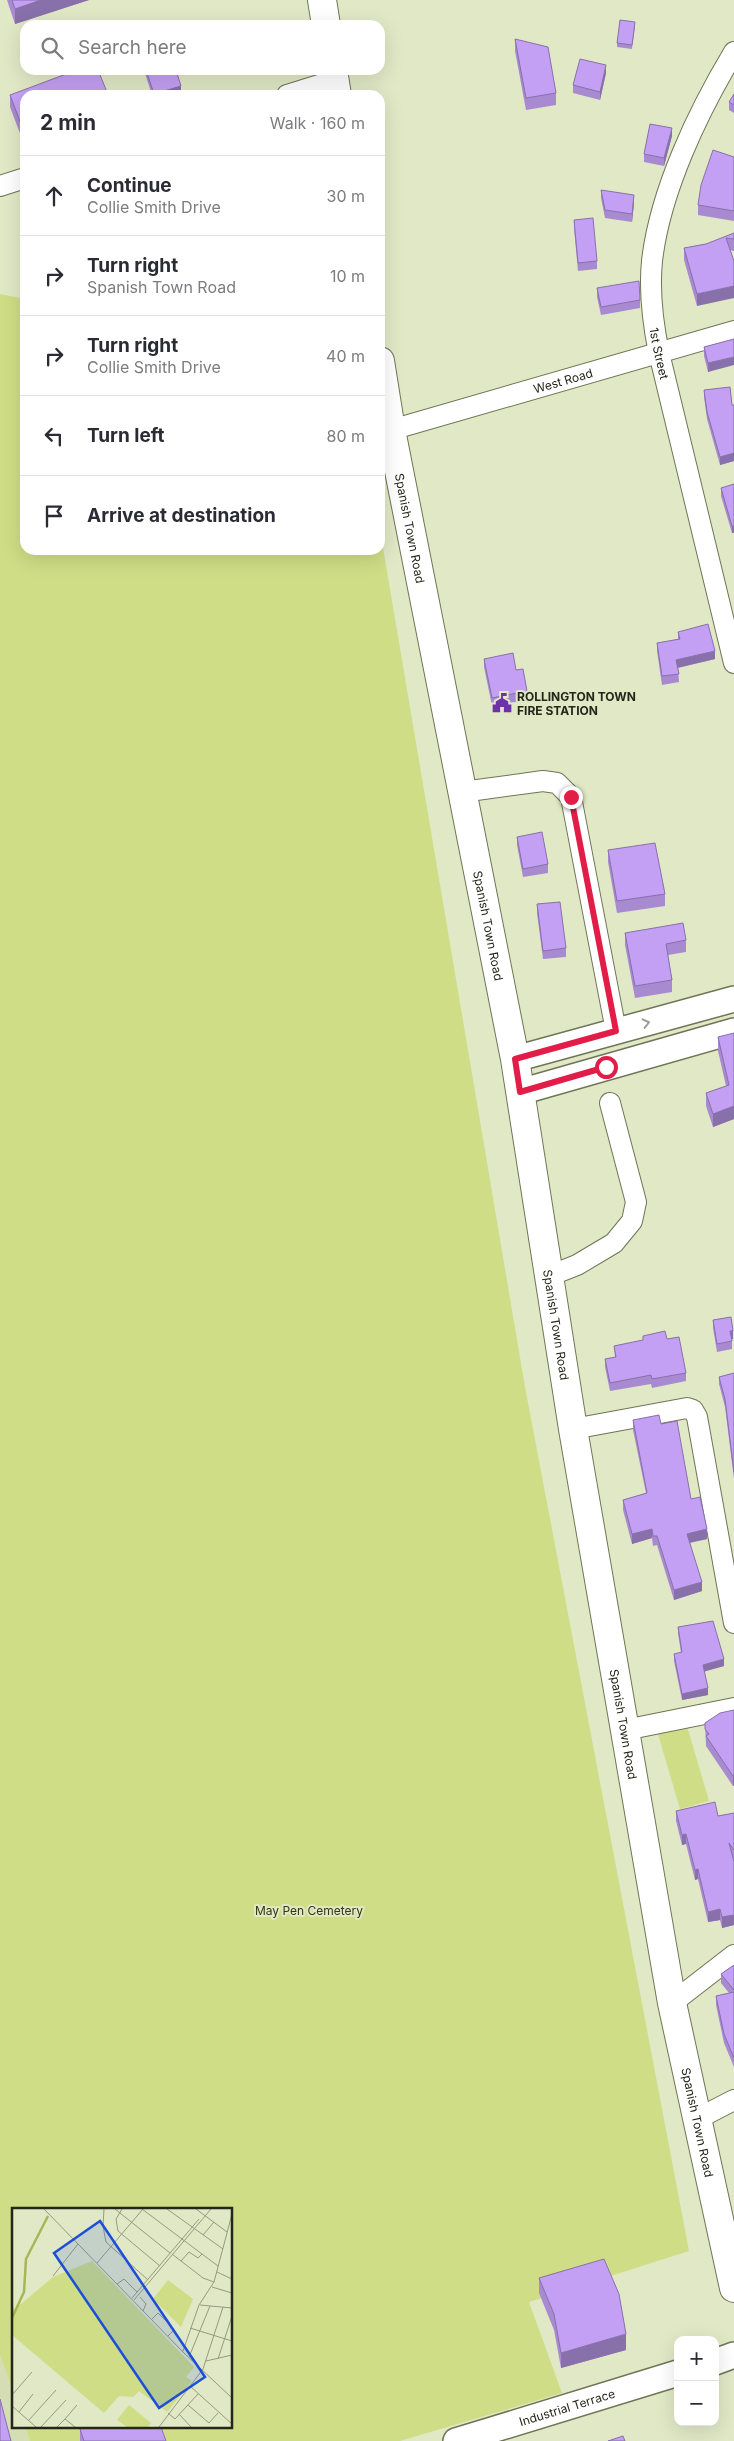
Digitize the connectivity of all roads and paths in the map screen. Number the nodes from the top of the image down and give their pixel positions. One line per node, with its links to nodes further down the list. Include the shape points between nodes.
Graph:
1 (322, 0): 2 (main road)
2 (325, 20)
3 (734, 52): 9 (street, 1st Street, via 679,162 656,238 652,300)
4 (335, 82): 5 (street)
5 (305, 90)
6 (20, 180): 7 (street)
7 (0, 186)
8 (734, 331): 9 (street, West Road)
9 (659, 353): 11 (street, West Road); 12 (street, 1st Street)
10 (385, 393): 11 (main road, Spanish Town Road)
11 (391, 430): 13 (main road, Spanish Town Road)
12 (734, 663)
13 (462, 792): 15 (street, via 543,781 557,783 571,797); 17 (main road, Spanish Town Road)
14 (734, 999): 15 (street, one-way to 14)
15 (616, 1031): 17 (street)
16 (734, 1031): 18 (street)
17 (515, 1059): 18 (main road, Spanish Town Road)
18 (520, 1092): 20 (main road, Spanish Town Road)
19 (610, 1103): 20 (street, via 636,1202 632,1221 614,1243 577,1265)
20 (549, 1276): 21 (main road, Spanish Town Road)
21 (573, 1429): 22 (street, via 687,1408 693,1410 697,1417); 24 (main road, Spanish Town Road)
22 (734, 1623)
23 (734, 1708): 24 (street)
24 (625, 1730): 26 (main road, Spanish Town Road)
25 (734, 1955): 26 (street)
26 (672, 2003): 28 (main road, Spanish Town Road)
27 (734, 2100): 28 (street)
28 (697, 2119): 29 (main road, Spanish Town Road)
29 (734, 2288)
30 (734, 2355): 31 (street)
31 (719, 2361)
32 (674, 2374): 33 (street, Industrial Terrace)
33 (496, 2435): 34 (street, Industrial Terrace)
34 (456, 2441)

